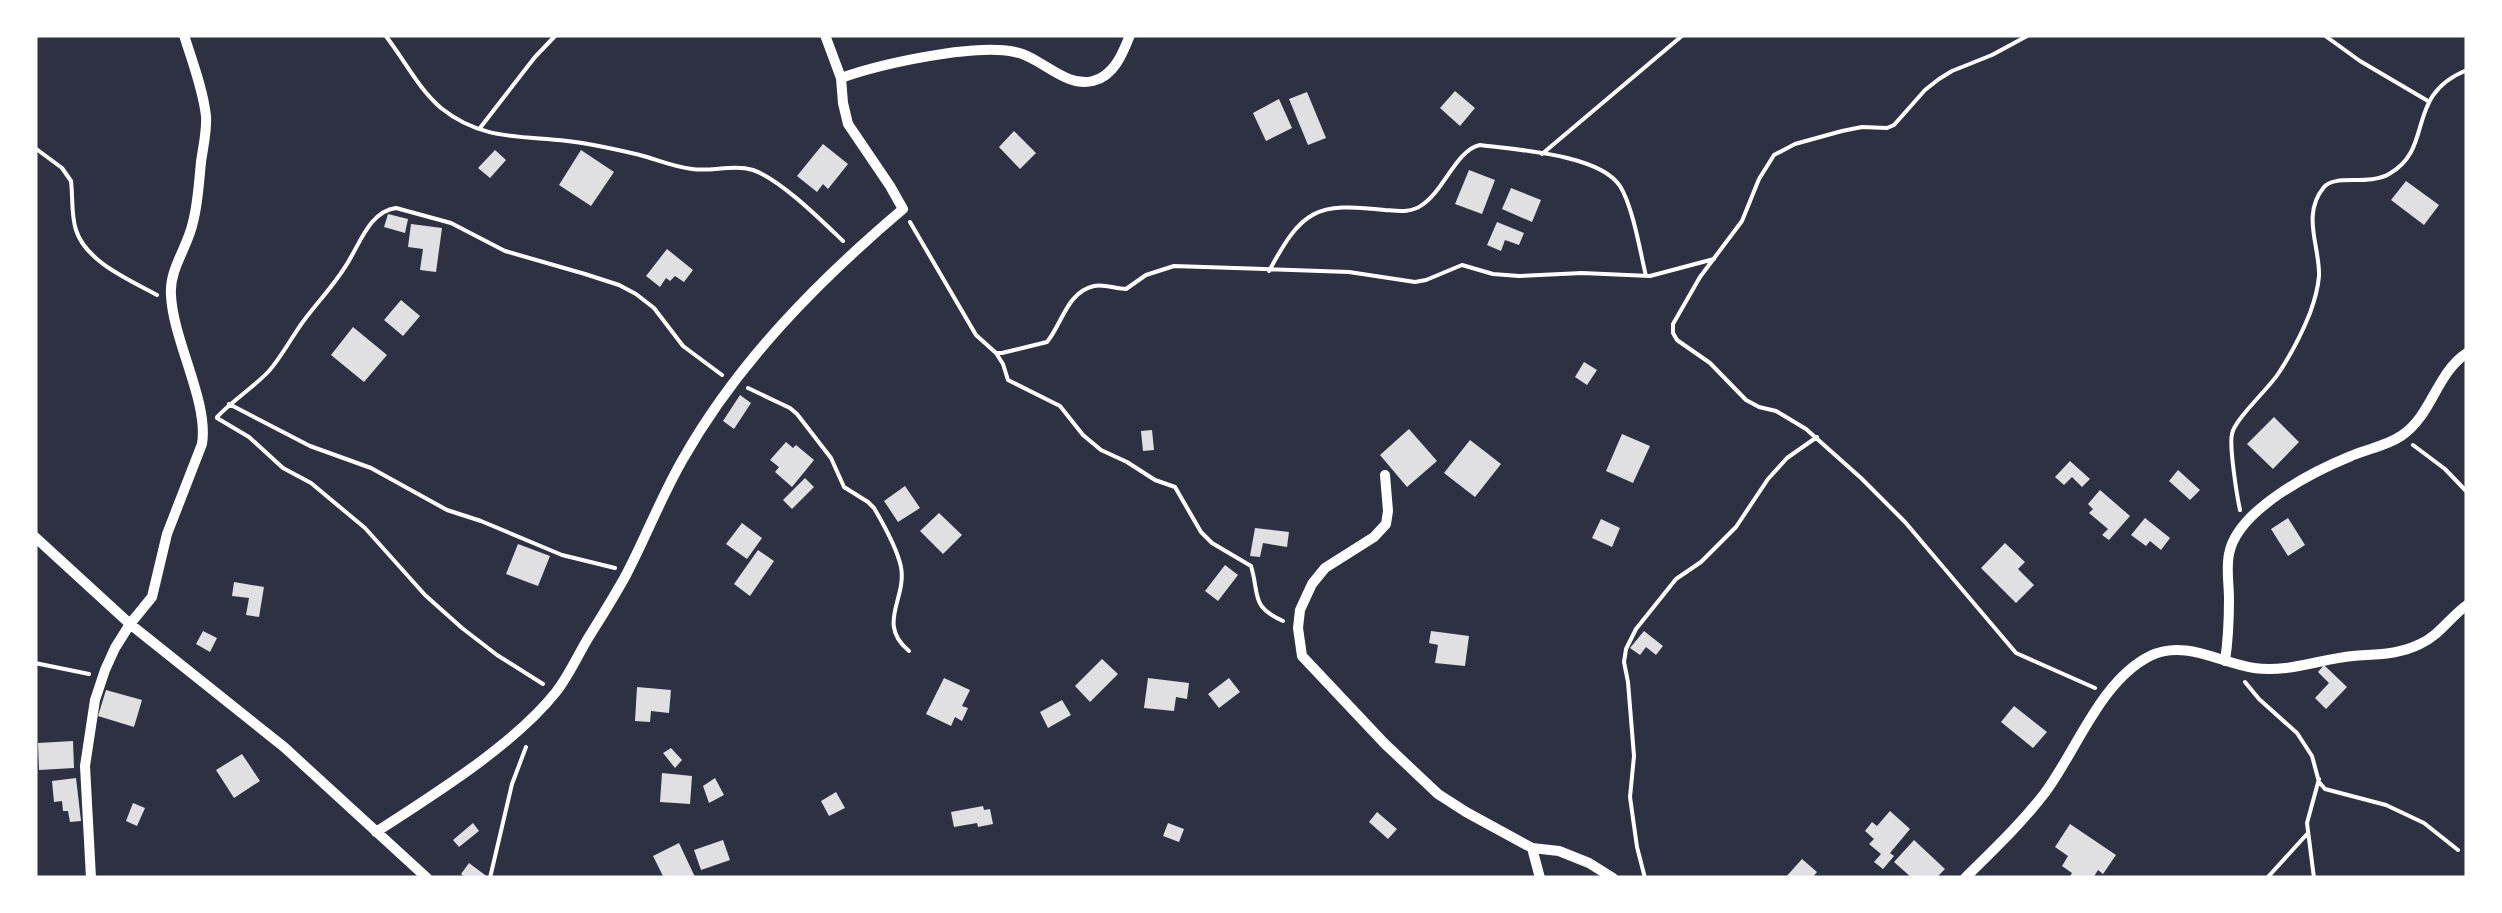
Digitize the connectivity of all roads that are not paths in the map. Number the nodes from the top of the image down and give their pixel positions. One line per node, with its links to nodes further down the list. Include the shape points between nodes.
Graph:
1 (184, 35): 9 (street, via 206,132 172,304 204,432 152,597)
2 (826, 35): 4 (street)
3 (1130, 35): 4 (street, via 1118,62 1092,81 992,49)
4 (841, 78): 11 (street, via 848,124 903,209 810,294 708,416 628,572 556,692 510,738)
5 (2467, 354): 10 (street, via 2402,436 2300,483 2242,524 2227,563)
6 (1384, 475): 12 (street, via 1386,524 1320,572 1300,610 1299,648 1307,664 1426,785)
7 (35, 538): 9 (street)
8 (2466, 605): 10 (street, via 2434,636 2388,655 2267,669)
9 (130, 624): 11 (street, via 284,747); 13 (street, via 105,670 85,766)
10 (2226, 661): 17 (street, via 2198,652 2159,653 2132,668 2045,793)
11 (376, 832): 14 (street)
12 (1532, 848): 15 (street); 16 (street, via 1573,856)
13 (92, 878)
14 (426, 878)
15 (1540, 878)
16 (1613, 878)
17 (1964, 878)

